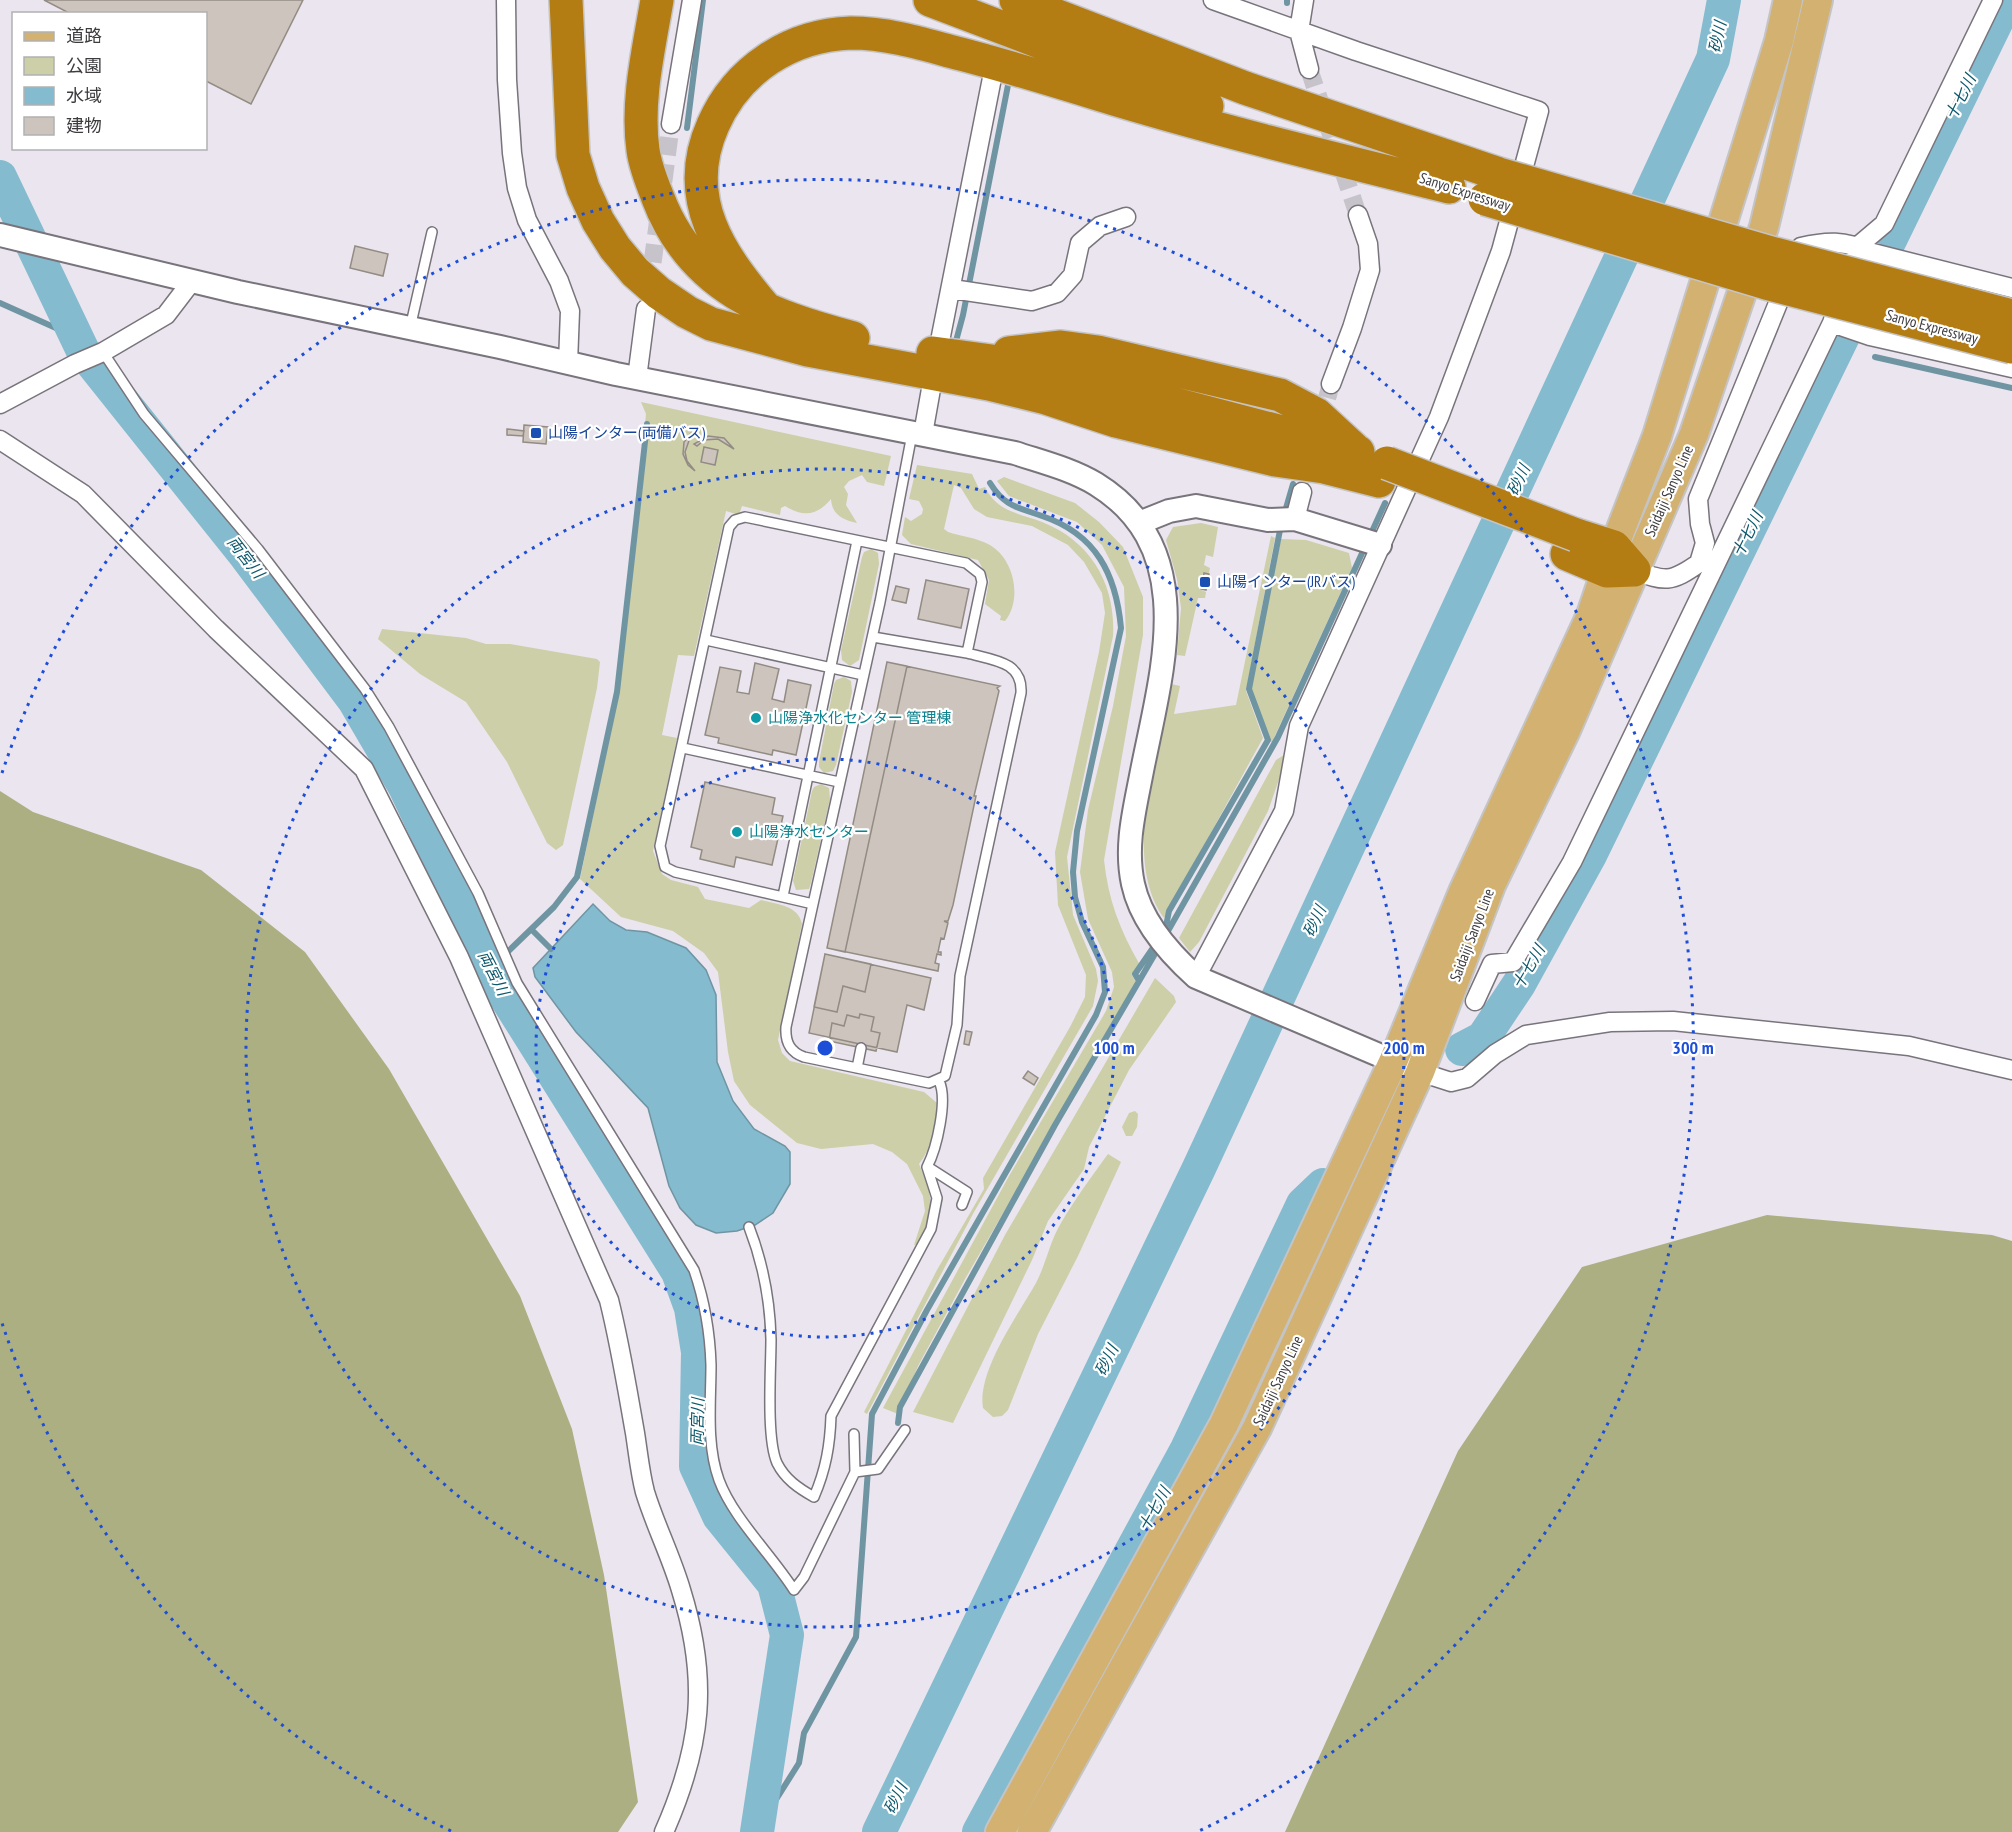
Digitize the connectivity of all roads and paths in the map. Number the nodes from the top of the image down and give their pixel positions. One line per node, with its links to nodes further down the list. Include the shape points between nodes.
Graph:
1 (506, 0): 36 (street, via 508,90 517,188 527,220 559,281 570,312)
2 (566, 0): 29 (highway, via 573,155 598,221 635,272 659,293 711,324)
3 (638, 0): 29 (highway, via 624,90 623,125 633,191 644,220 679,275)
4 (657, 0): 29 (highway, via 643,83 643,150 651,182 682,247 702,270 731,291)
5 (692, 0): 16 (street)
6 (930, 0): 18 (highway, Sanyo Expressway, via 1234,116)
7 (1016, 0): 17 (highway, Sanyo Expressway)
8 (1213, 0): 13 (street)
9 (1304, 0): 13 (street)
10 (1788, 0): 51 (main road, Saidaiji Sanyo Line, via 1779,41)
11 (1818, 0): 51 (main road, Saidaiji Sanyo Line, via 1764,227 1694,434)
12 (1993, 0): 23 (street, via 1884,224)
13 (1299, 31): 14 (street); 49 (street, via 1539,111 1497,262 1439,417)
14 (1309, 69)
15 (993, 73): 26 (street)
16 (671, 124)
17 (1492, 186): 18 (highway, Sanyo Expressway); 28 (highway, Sanyo Expressway, bridge); 33 (highway, Sanyo Expressway, bridge, via 1766,283)
18 (1449, 187): 29 (highway, via 1216,129 901,38 850,33 816,39 784,48 735,86 719,109 703,161 706,221)
19 (1358, 215): 39 (street, via 1368,244 1370,270)
20 (1126, 218): 26 (street, via 1100,226 1080,243 1073,275 1057,293 1032,301)
21 (432, 232): 31 (lane)
22 (10, 237): 24 (street)
23 (1864, 249): 25 (street); 30 (street); 51 (street, via 1826,241 1801,247 1698,499 1705,543 1700,563 1683,574 1661,580)
24 (192, 281): 31 (street); 34 (street, via 166,315)
25 (2012, 288)
26 (952, 289): 32 (street)
27 (646, 309): 38 (street)
28 (2012, 316)
29 (757, 321): 35 (highway, via 812,327 909,351); 44 (highway, via 808,350 989,384 1048,388 1267,444)
30 (1832, 323): 37 (street, via 1870,336); 63 (street, via 1572,862 1513,962 1492,964)
31 (411, 328): 36 (street)
32 (941, 336)
33 (2012, 347)
34 (103, 352): 41 (street); 75 (lane, via 144,414 258,549 365,689 478,893 518,983 694,1270 706,1304 711,1452 718,1480 794,1590)
35 (972, 357): 44 (highway, via 1034,367); 44 (highway, via 1021,352 1233,402 1297,420)
36 (568, 363): 38 (street)
37 (2012, 368)
38 (637, 378): 42 (street)
39 (1331, 384)
40 (931, 389): 42 (street)
41 (0, 405)
42 (918, 433): 47 (street, via 1015,453 1075,473 1108,492); 50 (lane)
43 (0, 440): 76 (street, via 84,494 216,629 364,769 459,957 609,1300 645,1490 681,1589 696,1647 700,1684 692,1750 684,1788)
44 (1374, 465): 51 (highway)
45 (1302, 492): 46 (street)
46 (1295, 519): 47 (street, via 1268,520 1196,506); 49 (street)
47 (1139, 523): 62 (street, via 1162,573 1167,628 1128,853 1133,885 1145,916 1177,959)
48 (857, 541): 50 (lane); 53 (lane, via 745,517 735,520 729,527); 55 (lane)
49 (1380, 545): 62 (street, via 1299,726 1284,811)
50 (889, 547): 52 (lane); 54 (lane, via 966,563 980,574 982,582)
51 (1618, 563): 65 (main road, Saidaiji Sanyo Line, via 1463,892); 68 (main road, Saidaiji Sanyo Line, via 1566,730 1491,885)
52 (873, 637): 54 (lane); 56 (lane)
53 (706, 640): 55 (lane); 57 (lane)
54 (967, 654): 69 (lane, via 1006,663 1022,681 960,976 957,1025 945,1076)
55 (832, 669): 56 (lane); 58 (lane)
56 (863, 675): 59 (lane)
57 (683, 748): 58 (lane); 60 (lane, via 660,846 665,867)
58 (809, 777): 59 (lane); 60 (lane)
59 (839, 782): 61 (lane)
60 (783, 896): 61 (lane)
61 (813, 904): 66 (lane, via 785,1038 796,1054)
62 (1205, 981): 65 (street)
63 (1475, 1001)
64 (861, 1048): 66 (lane)
65 (1393, 1062): 68 (street); 77 (main road, Saidaiji Sanyo Line, via 1224,1424)
66 (857, 1068): 69 (lane, via 929,1083)
67 (2012, 1070): 68 (street, via 1909,1046 1673,1022 1610,1022 1526,1035 1467,1078 1451,1082)
68 (1420, 1072): 78 (main road, Saidaiji Sanyo Line, via 1257,1428)
69 (939, 1081): 70 (lane, via 944,1092 933,1155)
70 (927, 1167): 71 (lane, via 967,1192); 72 (lane, via 937,1198 931,1229 835,1406 825,1472 813,1497 793,1485 777,1462 765,1283)
71 (962, 1205)
72 (749, 1227)
73 (904, 1430): 75 (lane, via 878,1469)
74 (854, 1434): 75 (lane)
75 (855, 1472)
76 (664, 1832)
77 (1000, 1832)
78 (1032, 1832)

